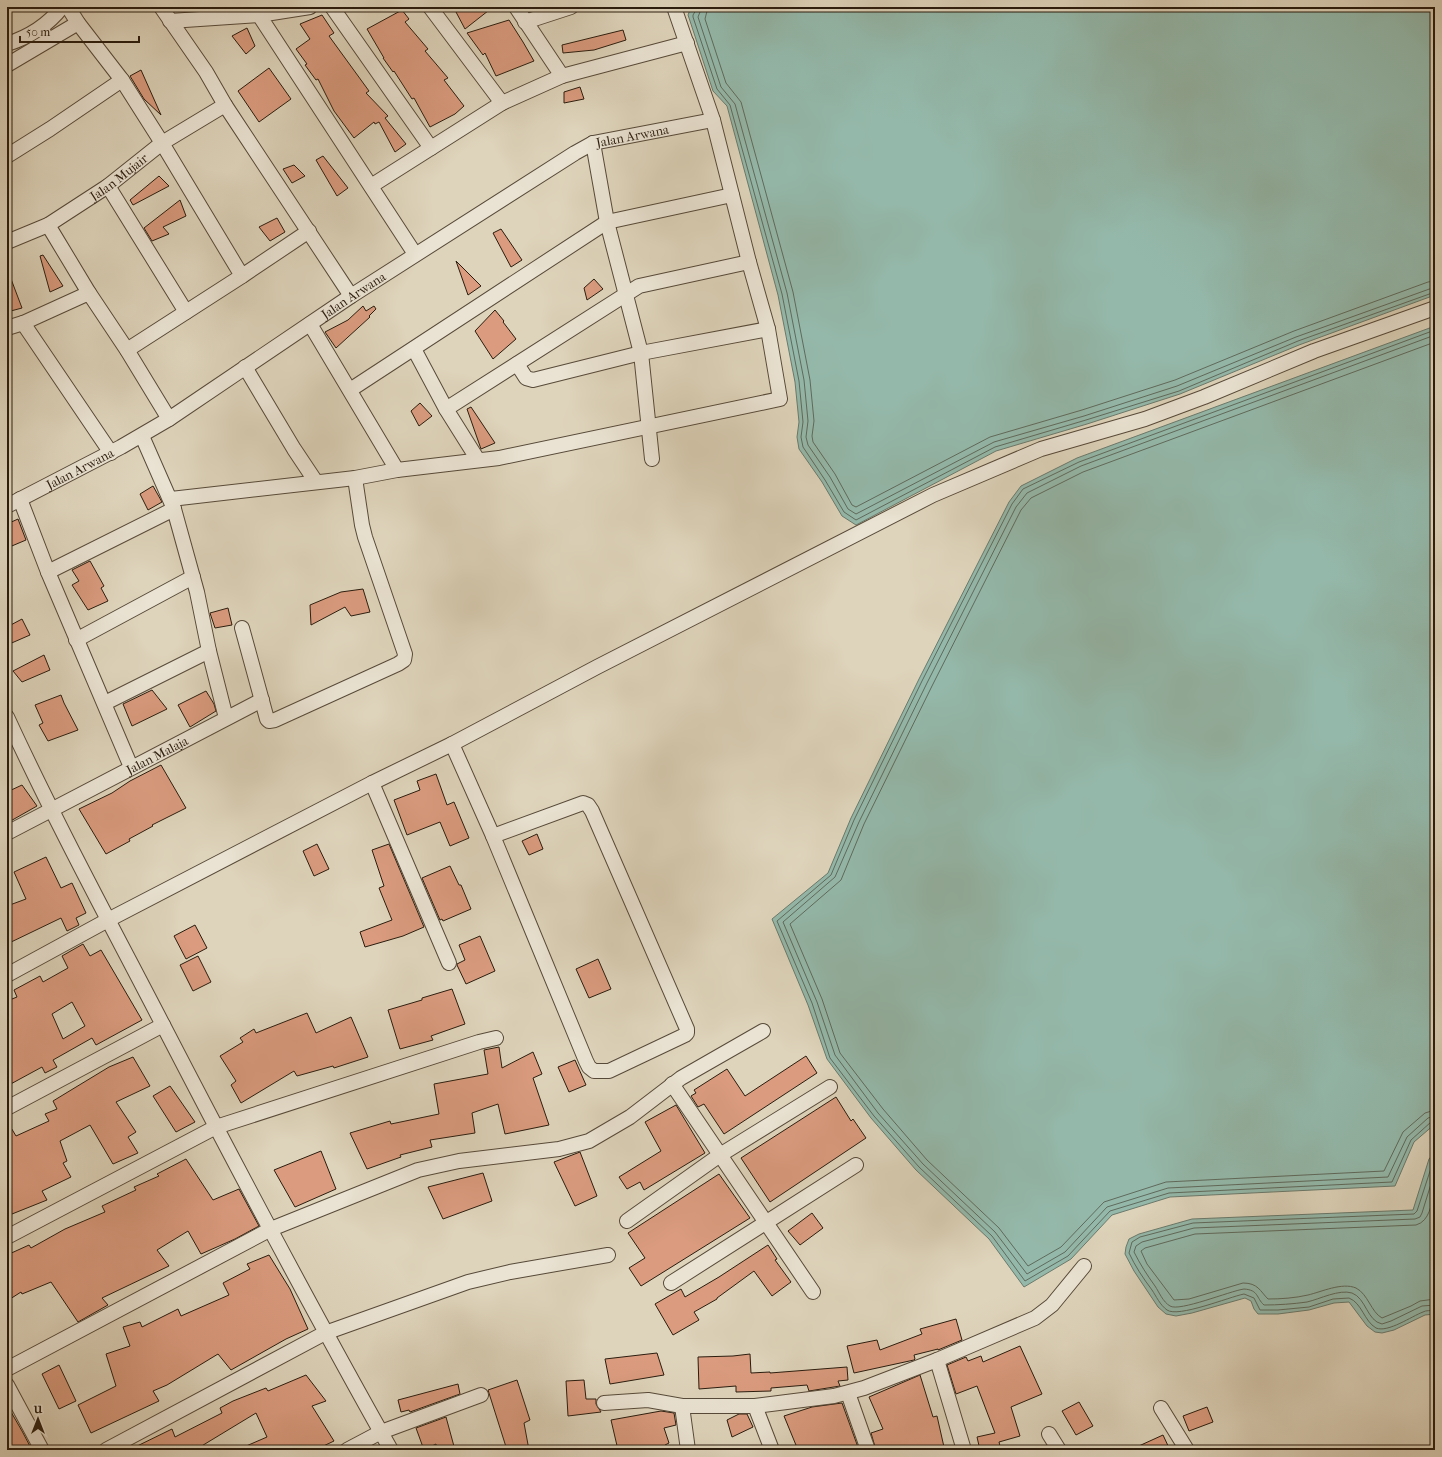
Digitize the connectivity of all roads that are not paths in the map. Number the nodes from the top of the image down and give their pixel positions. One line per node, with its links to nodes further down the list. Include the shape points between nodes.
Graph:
1 (62, 7): 14 (street, via 53,19 34,32)
2 (68, 7): 13 (street)
3 (161, 7): 11 (street)
4 (310, 7): 10 (street)
5 (332, 7): 24 (street)
6 (430, 7): 20 (street)
7 (516, 7): 12 (street)
8 (571, 7): 12 (street)
9 (674, 7): 15 (street)
10 (259, 15): 11 (street); 27 (street)
11 (170, 21): 19 (street)
12 (525, 22): 17 (street)
13 (78, 23): 16 (street); 18 (street)
14 (7, 44)
15 (687, 44): 17 (street); 21 (street)
16 (7, 65)
17 (562, 76): 20 (street)
18 (122, 80): 22 (street); 25 (street)
19 (226, 104): 22 (street, Jalan Mujair); 31 (street)
20 (502, 104): 24 (street)
21 (714, 120): 23 (street, Jalan Arwana); 28 (street)
22 (162, 143): 26 (street, Jalan Mujair); 35 (street)
23 (593, 143): 29 (street); 33 (street, Jalan Arwana)
24 (431, 148): 27 (street)
25 (7, 156)
26 (108, 186): 30 (street, Jalan Mujair); 40 (street)
27 (371, 186): 33 (street)
28 (732, 195): 29 (street); 34 (street)
29 (608, 222): 37 (street); 45 (street)
30 (48, 225): 32 (street, Jalan Mujair); 36 (street)
31 (309, 231): 35 (street); 38 (street)
32 (7, 242)
33 (415, 254): 38 (street, Jalan Arwana)
34 (748, 262): 37 (street, via 654,282 639,286); 44 (street)
35 (242, 276): 40 (street)
36 (89, 294): 41 (street); 46 (street)
37 (626, 294): 47 (street); 48 (street)
38 (351, 296): 42 (street, Jalan Arwana)
39 (1435, 308): 73 (street, via 1314,350 1145,420 1041,449 933,494)
40 (186, 312): 46 (street)
41 (23, 323): 43 (street); 55 (street)
42 (310, 324): 49 (street, Jalan Arwana); 50 (street)
43 (7, 328)
44 (768, 329): 47 (street); 53 (street, via 780,399)
45 (414, 349): 50 (street); 51 (street)
46 (127, 350): 52 (street)
47 (641, 353): 48 (street, via 533,380 526,378); 53 (street)
48 (517, 364): 51 (street)
49 (245, 367): 52 (street, Jalan Arwana); 60 (street)
50 (350, 390): 58 (street)
51 (446, 409): 57 (street)
52 (169, 419): 54 (street, Jalan Arwana)
53 (648, 427): 56 (street); 57 (street)
54 (142, 436): 55 (street, Jalan Arwana); 62 (street)
55 (111, 453): 61 (street, Jalan Arwana)
56 (652, 459)
57 (478, 460): 58 (street)
58 (397, 470): 59 (street)
59 (355, 478): 60 (street); 69 (street, via 362,525 405,654 404,660 271,722 267,719)
60 (316, 482): 62 (street)
61 (20, 499): 63 (street, Jalan Arwana); 64 (street)
62 (172, 504): 64 (street); 65 (street)
63 (7, 506)
64 (48, 572): 67 (street)
65 (193, 577): 67 (street); 68 (street)
66 (242, 628): 69 (street)
67 (76, 640): 70 (street)
68 (209, 651): 70 (street); 72 (street)
69 (262, 700): 72 (street, Jalan Malaja)
70 (105, 703): 74 (street)
71 (7, 717): 76 (street)
72 (226, 718): 74 (street, Jalan Malaja)
73 (452, 744): 75 (street); 78 (street)
74 (132, 767): 76 (street, Jalan Malaja)
75 (372, 783): 79 (street); 80 (street)
76 (51, 810): 77 (street, Jalan Malaja); 79 (street)
77 (7, 833)
78 (493, 836): 78 (street, via 589,1067 594,1071 608,1071 686,1034 687,1029 588,805 583,803 573,806)
79 (108, 920): 81 (street); 82 (street)
80 (449, 963)
81 (7, 975)
82 (163, 1025): 87 (street); 88 (street)
83 (763, 1031): 85 (street)
84 (496, 1038): 88 (street)
85 (672, 1084): 89 (street); 93 (street, via 630,1117 589,1141 559,1149 435,1165)
86 (830, 1087): 89 (street)
87 (7, 1108)
88 (216, 1127): 93 (street); 94 (street)
89 (720, 1155): 91 (street); 92 (street)
90 (856, 1165): 92 (street)
91 (627, 1221)
92 (767, 1222): 97 (street); 98 (street)
93 (271, 1229): 99 (street); 101 (street)
94 (7, 1237)
95 (608, 1255): 99 (street, via 468,1282)
96 (1084, 1266): 100 (street, via 1047,1310 1035,1318)
97 (671, 1283)
98 (813, 1292)
99 (325, 1334): 109 (street); 112 (street)
100 (937, 1360): 103 (street); 118 (street)
101 (7, 1369)
102 (7, 1385): 111 (street)
103 (848, 1393): 107 (street); 117 (street)
104 (480, 1395): 109 (street)
105 (604, 1404): 106 (street, via 648,1400)
106 (682, 1406): 107 (street); 115 (street)
107 (755, 1406): 116 (street)
108 (1160, 1408): 120 (street)
109 (381, 1432): 113 (street); 114 (street)
110 (1049, 1434): 119 (street)
111 (42, 1450)
112 (106, 1450)
113 (347, 1450)
114 (391, 1450)
115 (688, 1450)
116 (772, 1450)
117 (868, 1450)
118 (964, 1450)
119 (1059, 1450)
120 (1187, 1450)

